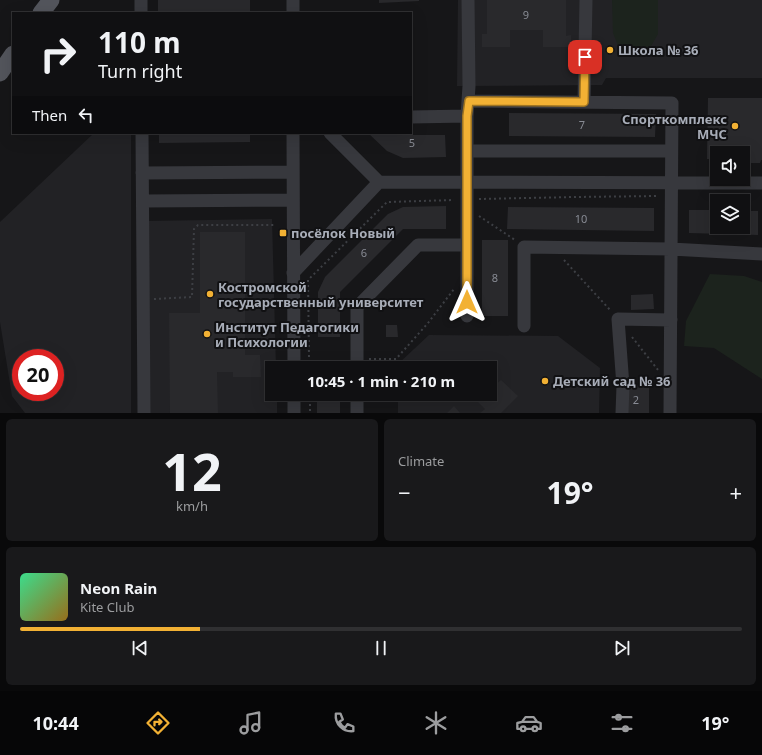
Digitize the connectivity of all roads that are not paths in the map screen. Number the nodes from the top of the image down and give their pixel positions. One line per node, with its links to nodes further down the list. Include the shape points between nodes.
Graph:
1 (51, 0): 6 (main road)
2 (141, 0): 7 (street)
3 (293, 0): 8 (street)
4 (468, 0): 11 (street)
5 (586, 0): 12 (street)
6 (42, 12)
7 (141, 12)
8 (293, 12)
9 (12, 55): 10 (main road)
10 (0, 73)
11 (469, 101): 12 (street); 13 (street)
12 (584, 102): 19 (street, via 672,103)
13 (467, 116): 14 (street); 18 (street)
14 (412, 117)
15 (142, 134): 21 (street)
16 (293, 134): 20 (street)
17 (331, 134): 22 (street)
18 (468, 151): 19 (street); 23 (street)
19 (671, 151): 25 (street)
20 (293, 172): 21 (street); 26 (street)
21 (142, 173): 27 (street)
22 (379, 182): 23 (street); 31 (street)
23 (468, 182): 25 (street); 28 (street)
24 (762, 183): 25 (street)
25 (671, 190): 29 (street)
26 (293, 200): 27 (street); 31 (street)
27 (143, 201): 39 (street)
28 (467, 245): 32 (street); 36 (street, via 418,245 357,307)
29 (671, 249): 30 (street); 33 (street); 34 (street, via 524,247)
30 (762, 254)
31 (293, 273): 35 (street)
32 (468, 316)
33 (671, 320): 42 (street, via 618,319 623,386); 43 (street)
34 (524, 326)
35 (294, 361)
36 (357, 361)
37 (294, 401): 40 (street)
38 (357, 401): 41 (street)
39 (144, 413)
40 (294, 413)
41 (358, 413)
42 (622, 413)
43 (670, 413)

